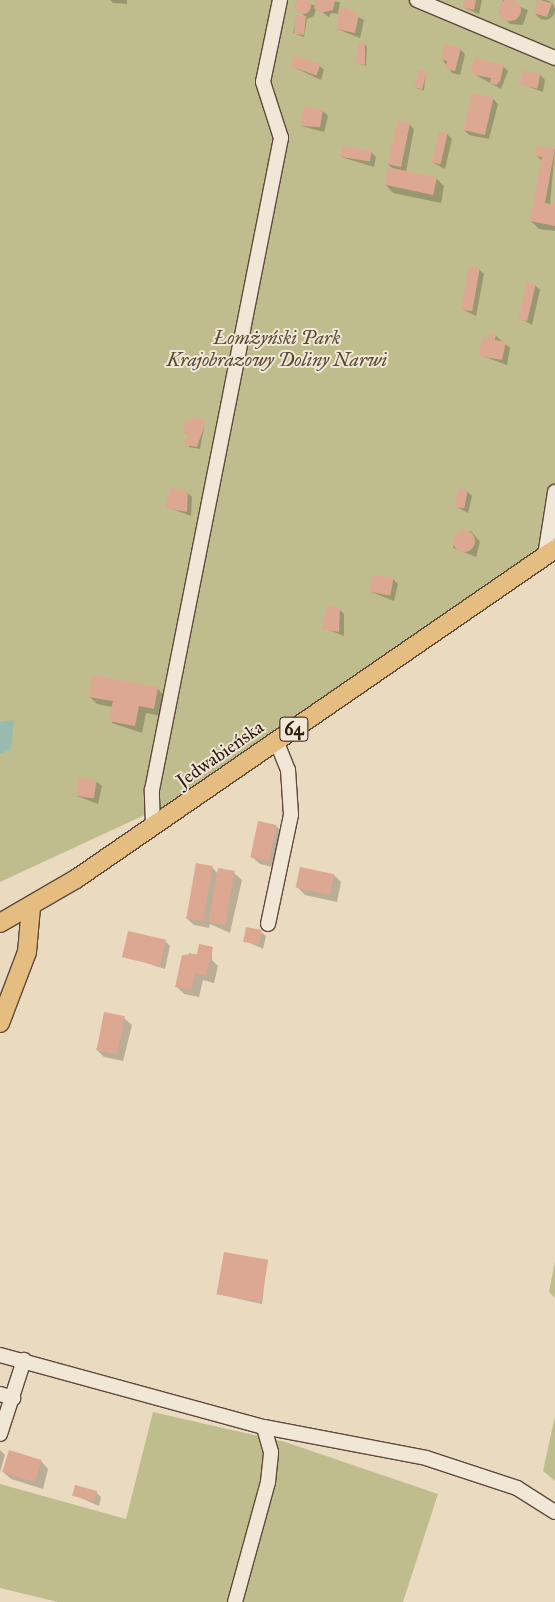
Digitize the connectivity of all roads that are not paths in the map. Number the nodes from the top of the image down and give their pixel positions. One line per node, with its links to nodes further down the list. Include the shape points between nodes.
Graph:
1 (280, 0): 7 (street, via 263,82 281,138 152,790)
2 (417, 0): 3 (street)
3 (555, 58)
4 (555, 492): 5 (street)
5 (550, 552): 6 (main road, Jedwabieńska / 64)
6 (276, 741): 7 (main road, Jedwabieńska / 64); 10 (street, via 288,770 291,815)
7 (153, 826): 8 (main road, Jedwabieńska / 64)
8 (31, 907): 9 (main road, 64); 11 (main road, via 26,952)
9 (0, 923)
10 (268, 924)
11 (0, 1023)
12 (0, 1355): 13 (street)
13 (24, 1360): 14 (street); 15 (street)
14 (6, 1396): 16 (street)
15 (264, 1427): 17 (street, via 426,1458 517,1488); 18 (street, via 271,1452 268,1482)
16 (0, 1434)
17 (555, 1512)
18 (235, 1602)

